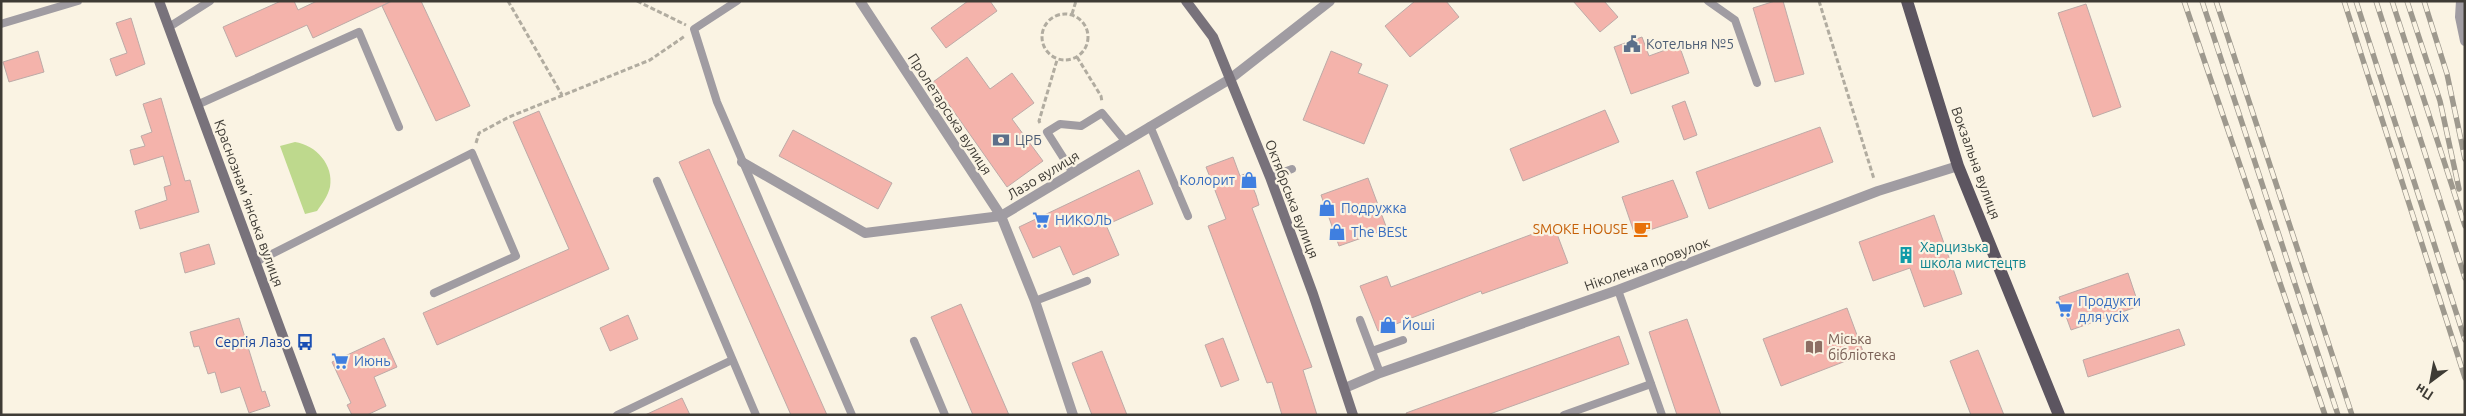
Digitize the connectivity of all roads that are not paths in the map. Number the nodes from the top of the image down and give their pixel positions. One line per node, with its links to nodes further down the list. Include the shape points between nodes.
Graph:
1 (78, 1): 11 (lane)
2 (159, 1): 12 (main road, Краснознамʼянська вулиця)
3 (210, 1): 12 (lane)
4 (737, 1): 20 (lane, via 694,29 717,102)
5 (860, 1): 26 (street, Пролетарська вулиця)
6 (1186, 1): 14 (main road, Октябрська вулиця, via 1213,37)
7 (1330, 1): 14 (street, Лазо вулиця)
8 (1708, 1): 15 (lane, via 1735,20)
9 (1907, 1): 21 (main road, Вокзальна вулиця)
10 (2461, 1): 13 (street)
11 (1, 24)
12 (169, 27): 16 (main road, Краснознамʼянська вулиця)
13 (2465, 41)
14 (1230, 79): 17 (street, Лазо вулиця); 24 (main road, Октябрська вулиця)
15 (1757, 83)
16 (199, 104): 18 (lane, via 359,32); 28 (main road, Краснознамʼянська вулиця)
17 (1150, 126): 19 (street, Лазо вулиця); 27 (lane)
18 (399, 127)
19 (1126, 142): 23 (street, Лазо вулиця); 23 (lane, via 1102,113 1080,126 1060,124 1047,132)
20 (742, 162): 26 (street, Лазо вулиця, via 865,233); 45 (lane)
21 (1958, 166): 30 (street, Ніколенка провулок, via 1878,191); 51 (main road, Вокзальна вулиця)
22 (1292, 169): 24 (lane)
23 (1073, 173): 26 (street, Лазо вулиця)
24 (1270, 177): 40 (main road, Октябрська вулиця)
25 (657, 181): 37 (lane)
26 (1001, 216): 32 (street, Пролетарська вулиця)
27 (1188, 216)
28 (256, 262): 31 (lane, via 472,153 516,256); 42 (main road, Краснознамʼянська вулиця)
29 (1087, 282): 32 (lane)
30 (1618, 290): 38 (street, Ніколенка провулок); 39 (lane)
31 (434, 293)
32 (1035, 301): 47 (street, Пролетарська вулиця)
33 (1360, 320): 36 (lane)
34 (1403, 340): 36 (lane)
35 (914, 341): 46 (lane)
36 (1372, 351): 38 (lane)
37 (732, 360): 41 (lane); 44 (lane)
38 (1380, 373): 40 (street, Ніколенка провулок)
39 (1651, 384): 49 (lane); 50 (lane)
40 (1346, 388): 48 (main road, Октябрська вулиця)
41 (630, 412): 43 (lane)
42 (312, 415)
43 (617, 415)
44 (756, 415)
45 (852, 415)
46 (946, 415)
47 (1073, 415)
48 (1353, 415)
49 (1564, 415)
50 (1662, 415)
51 (2059, 415)

